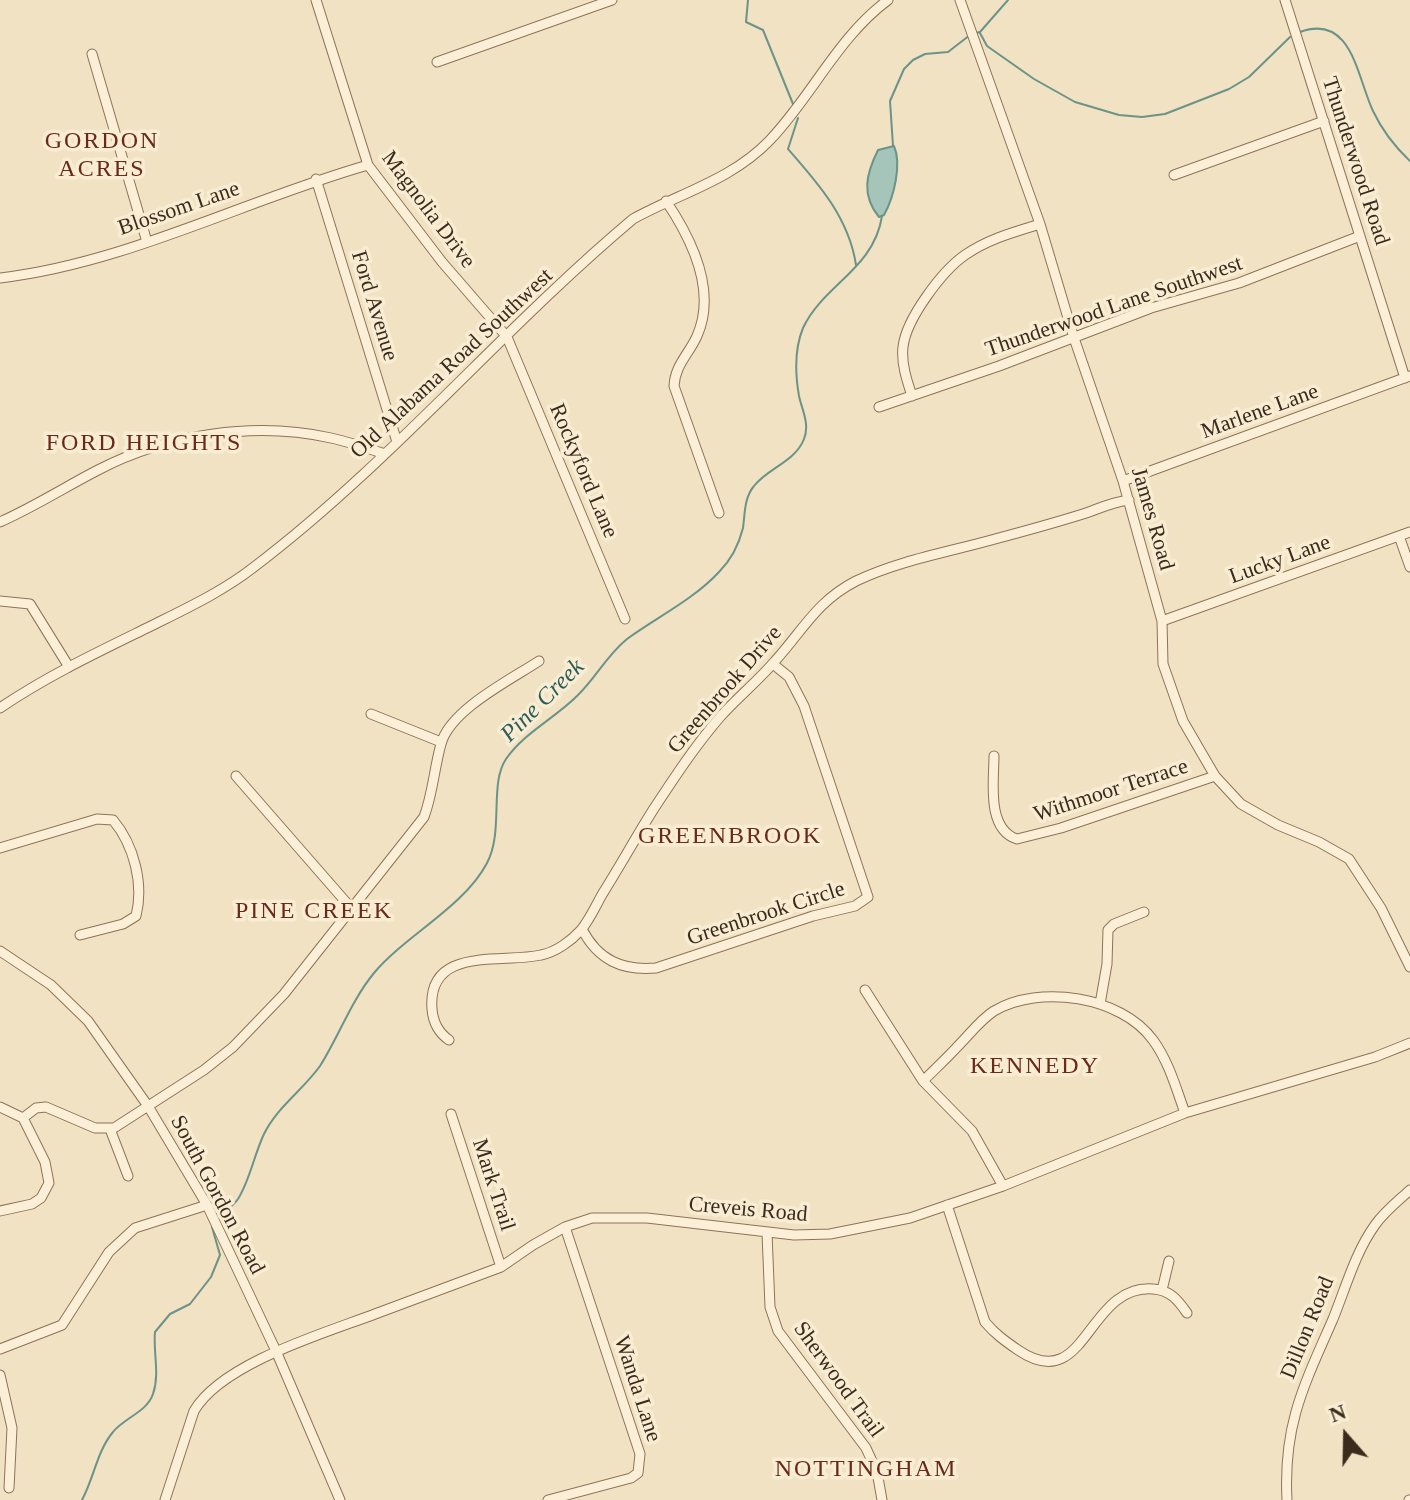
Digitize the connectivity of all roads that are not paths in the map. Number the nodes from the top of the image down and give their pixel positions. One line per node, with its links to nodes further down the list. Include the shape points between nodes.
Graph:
1 (316, 0): 9 (street, Magnolia Drive)
2 (612, 0): 7 (street)
3 (888, 0): 12 (street, Old Alabama Road Southwest, via 849,37 769,142 724,177)
4 (960, 0): 13 (street, James Road)
5 (1285, 0): 8 (street, Thunderwood Road)
6 (92, 54): 15 (street)
7 (437, 62)
8 (1324, 121): 10 (street); 14 (street, Thunderwood Road)
9 (368, 165): 11 (street, Blossom Lane); 17 (street, Magnolia Drive)
10 (1174, 175)
11 (316, 179): 15 (street, Blossom Lane); 22 (street, Ford Avenue)
12 (666, 201): 17 (street, Old Alabama Road Southwest, via 617,232); 26 (street, via 692,252 705,295 702,325 678,365 674,386)
13 (1040, 224): 18 (street, James Road); 20 (street, via 1000,236 945,273 905,340)
14 (1360, 236): 18 (street, Thunderwood Lane Southwest); 19 (street, Thunderwood Road)
15 (147, 242): 16 (street, Blossom Lane)
16 (0, 278)
17 (507, 337): 22 (street, Old Alabama Road Southwest); 32 (street, Rockyford Lane)
18 (1074, 338): 20 (street, Thunderwood Lane Southwest); 24 (street, James Road)
19 (1408, 377): 24 (street, Marlene Lane)
20 (912, 396): 21 (street, Thunderwood Lane Southwest)
21 (879, 407)
22 (397, 442): 23 (street, Old Alabama Road Southwest)
23 (385, 454): 27 (street, via 330,437 279,432 194,437 128,457); 36 (street, Old Alabama Road Southwest, via 226,588)
24 (1123, 481): 25 (street, James Road)
25 (1129, 500): 33 (street, James Road); 35 (street, Greenbrook Drive, via 939,552 856,581 812,614)
26 (719, 513)
27 (0, 522)
28 (1410, 532): 29 (street, Lucky Lane)
29 (1399, 536): 30 (street); 33 (street, Lucky Lane)
30 (1410, 567)
31 (0, 601): 36 (street, via 30,604)
32 (625, 619)
33 (1162, 621): 42 (street, James Road, via 1166,675 1183,721)
34 (539, 661): 39 (street, via 457,717)
35 (773, 664): 46 (street, Greenbrook Drive, via 693,750); 46 (street, Greenbrook Circle, via 789,677 804,706 868,897 855,906 656,968 629,968 606,960)
36 (69, 667): 37 (street, Old Alabama Road Southwest)
37 (0, 708)
38 (371, 714): 39 (street)
39 (441, 742): 44 (street, via 424,817)
40 (994, 756): 42 (street, Withmoor Terrace, via 997,816 1005,832 1017,839)
41 (236, 776): 44 (street)
42 (1215, 776): 49 (street, James Road, via 1251,811 1349,859)
43 (0, 848): 47 (street, via 97,819 113,820 137,870 136,916)
44 (352, 909): 55 (street, via 284,994 233,1047)
45 (1144, 912): 51 (street, via 1108,930)
46 (582, 929): 52 (street, Greenbrook Drive, via 556,951 474,960 446,972 432,1004 436,1025)
47 (80, 935)
48 (0, 951): 55 (street, South Gordon Road, via 51,985 88,1021)
49 (1410, 967)
50 (865, 990): 54 (street)
51 (1100, 1004): 54 (street, via 1035,998 1008,1004 991,1013); 57 (street, via 1122,1013 1151,1037 1172,1074)
52 (449, 1040)
53 (1410, 1043): 57 (street, Creveis Road)
54 (923, 1081): 62 (street, via 972,1131)
55 (148, 1106): 60 (street); 64 (street, South Gordon Road)
56 (0, 1107): 59 (street)
57 (1185, 1113): 62 (street, Creveis Road)
58 (451, 1114): 70 (street, Mark Trail)
59 (23, 1118): 60 (street, via 46,1107 90,1127); 66 (street, via 45,1162 49,1183 32,1204)
60 (110, 1129): 61 (street)
61 (128, 1176)
62 (1003, 1186): 65 (street, Creveis Road)
63 (1410, 1190): 81 (street, Dillon Road, via 1363,1245 1298,1398 1286,1466)
64 (207, 1205): 73 (street, via 135,1228 109,1252 62,1325); 74 (street, South Gordon Road)
65 (947, 1205): 68 (street, Creveis Road, via 830,1234); 71 (street, via 985,1322 1036,1362 1066,1358 1114,1302 1131,1292)
66 (0, 1211)
67 (565, 1227): 68 (street, Creveis Road, via 616,1217); 70 (street, Creveis Road); 79 (street, Wanda Lane, via 641,1464 631,1478)
68 (767, 1233): 80 (street, Sherwood Trail, via 770,1307 778,1331 866,1448)
69 (1169, 1261): 71 (street)
70 (501, 1267): 74 (street, Creveis Road)
71 (1162, 1290): 72 (street, via 1177,1298)
72 (1187, 1313)
73 (0, 1349)
74 (276, 1351): 77 (street, Creveis Road, via 202,1398); 78 (street, South Gordon Road)
75 (0, 1375): 76 (street, via 12,1428)
76 (9, 1488)
77 (165, 1500)
78 (340, 1500)
79 (548, 1500)
80 (882, 1500)
81 (1287, 1500)

